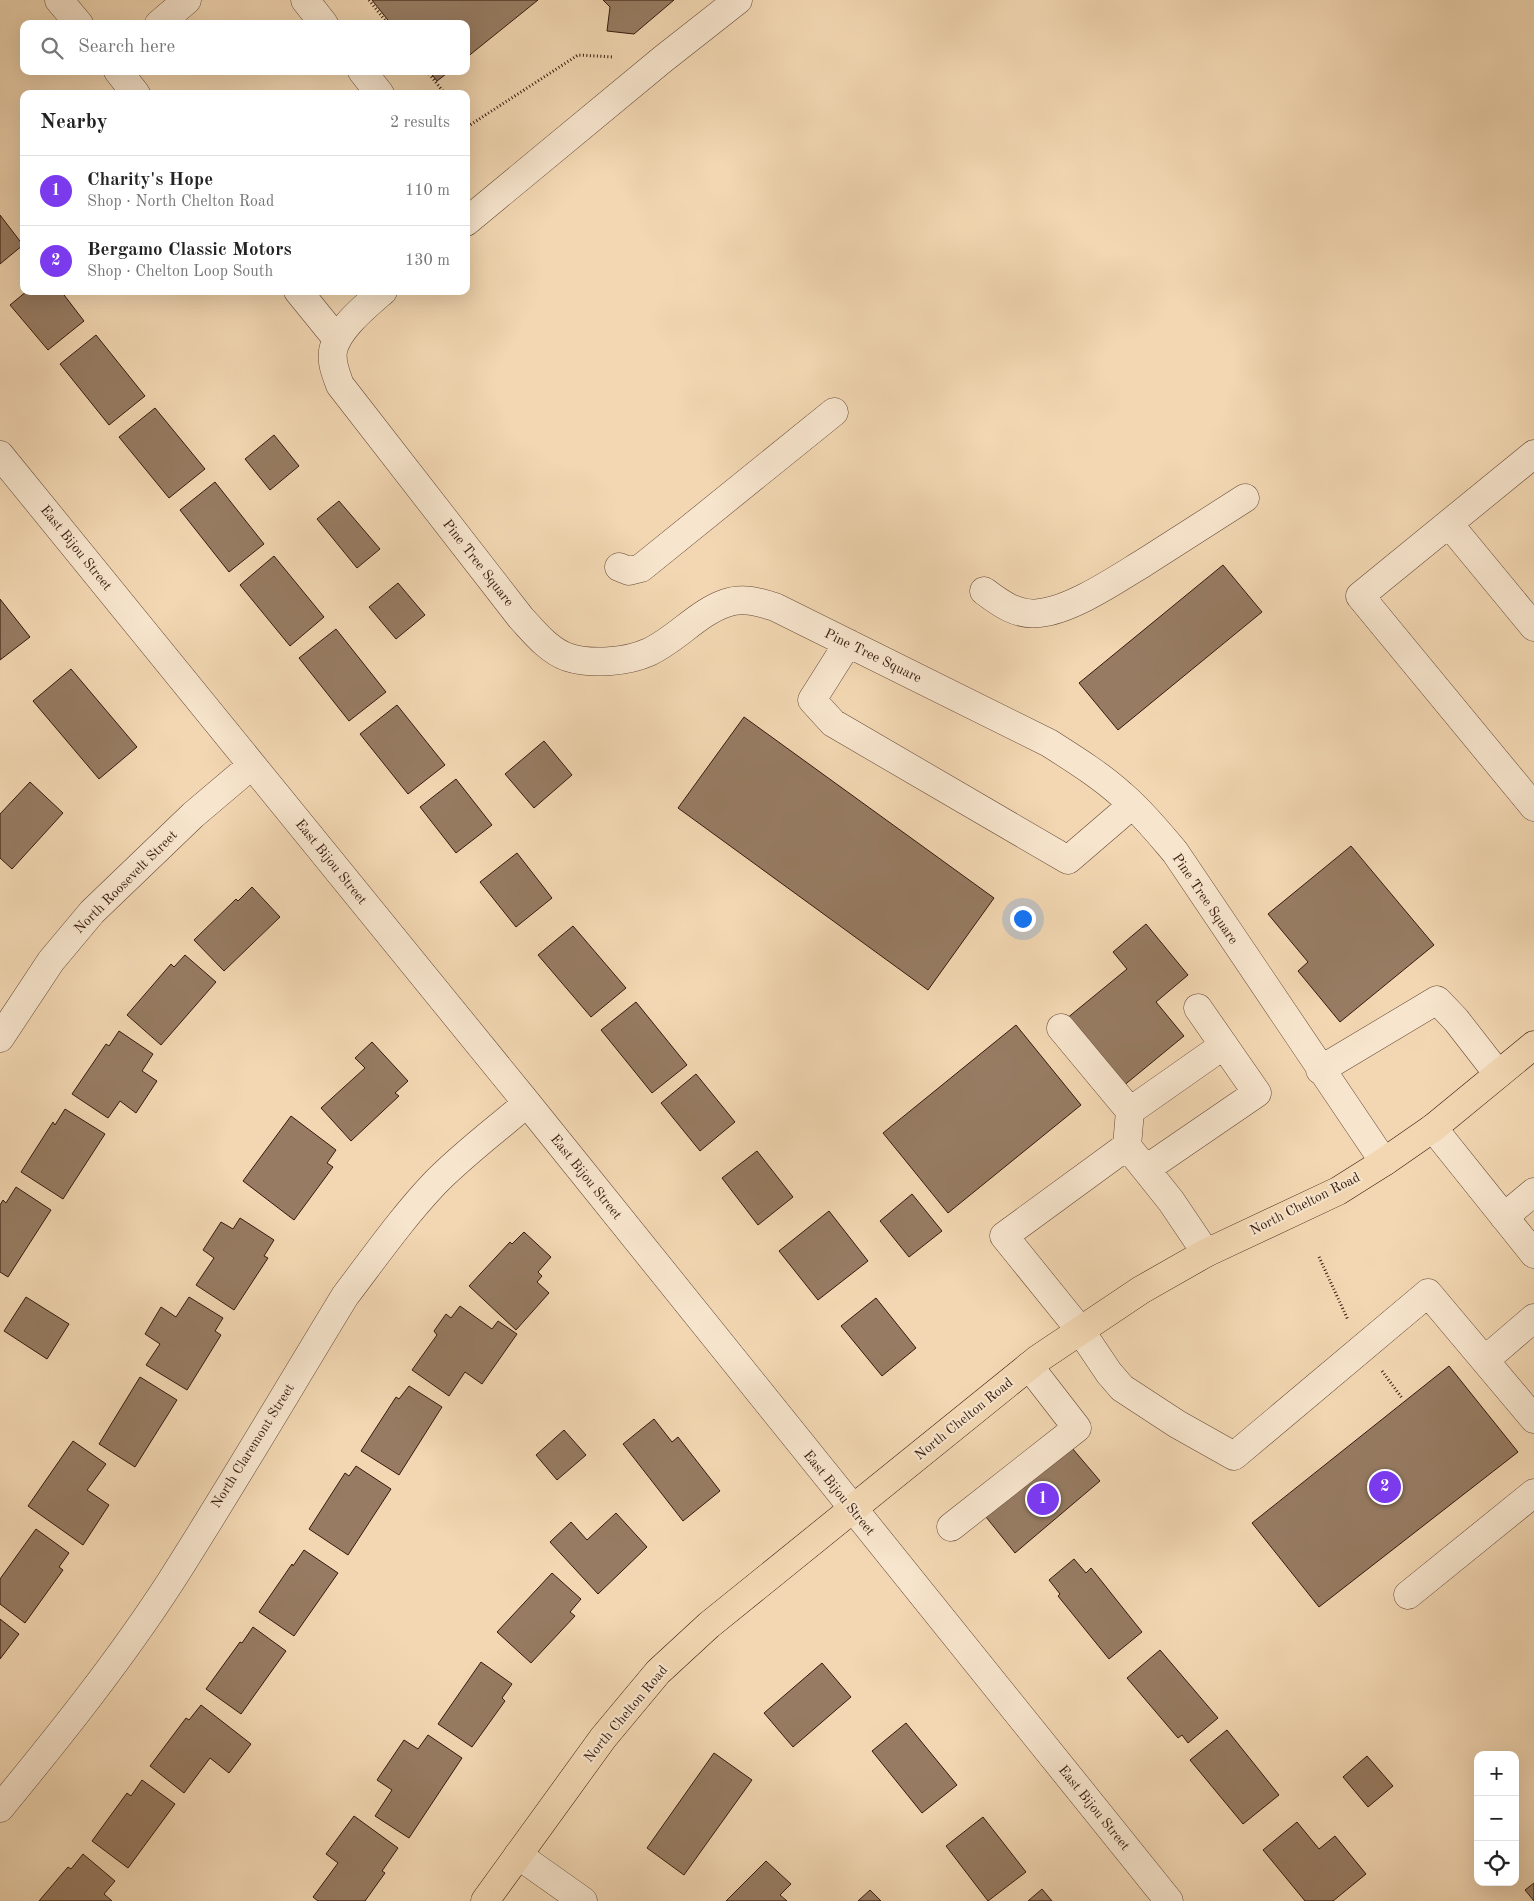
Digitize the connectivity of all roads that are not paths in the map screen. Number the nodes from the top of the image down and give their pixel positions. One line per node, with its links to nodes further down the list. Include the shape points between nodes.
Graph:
1 (59, 0): 5 (street)
2 (187, 0): 6 (street)
3 (305, 0): 7 (street)
4 (738, 0): 12 (street)
5 (76, 20)
6 (164, 20)
7 (321, 20)
8 (121, 75): 10 (street)
9 (365, 75): 11 (street)
10 (133, 90)
11 (377, 90)
12 (470, 212)
13 (301, 295): 15 (street)
14 (379, 295): 15 (street)
15 (337, 339): 24 (street, Pine Tree Square, via 333,351 334,367 340,386 352,403 521,618 543,641 567,657 619,661 650,652 721,605 751,600 775,607)
16 (834, 412): 21 (street, via 641,568 629,571)
17 (1534, 454): 20 (street)
18 (0, 455): 25 (street, East Bijou Street)
19 (1245, 498): 22 (street, via 1101,590 1066,605 1039,613 1020,612)
20 (1449, 524): 23 (street); 27 (street, via 1360,596)
21 (619, 567)
22 (984, 591)
23 (1534, 627)
24 (848, 643): 26 (street, Pine Tree Square, via 1049,743 1086,767); 26 (street, via 812,700 833,723 1052,851 1068,860)
25 (252, 766): 30 (street, North Roosevelt Street, via 193,815 92,912 51,961); 35 (street, East Bijou Street)
26 (1132, 805): 33 (street, Pine Tree Square, via 1175,852)
27 (1534, 807)
28 (1198, 1008): 31 (street)
29 (1061, 1028): 36 (street)
30 (0, 1038)
31 (1224, 1045): 36 (street); 40 (street, via 1257,1093)
32 (1534, 1045): 34 (main road, North Chelton Road)
33 (1320, 1070): 34 (street, via 1437,1000); 39 (street, Pine Tree Square)
34 (1498, 1074): 37 (main road, North Chelton Road)
35 (527, 1103): 51 (street, East Bijou Street); 54 (street, North Claremont Street, via 435,1183 377,1253 346,1296 170,1581 51,1747)
36 (1130, 1111): 38 (street)
37 (1433, 1128): 39 (main road, North Chelton Road); 42 (street)
38 (1127, 1146): 40 (street); 46 (street, via 1004,1236)
39 (1384, 1162): 43 (main road, North Chelton Road, via 1338,1191)
40 (1146, 1169): 43 (street)
41 (1534, 1192): 42 (street)
42 (1504, 1217): 44 (street)
43 (1206, 1253): 46 (main road, North Chelton Road)
44 (1534, 1254)
45 (1534, 1318): 47 (street)
46 (1080, 1330): 47 (street, via 1122,1388 1234,1456 1428,1293); 48 (main road, North Chelton Road)
47 (1484, 1360): 49 (street)
48 (1029, 1366): 51 (main road, North Chelton Road); 52 (street, via 1077,1428)
49 (1534, 1418)
50 (1534, 1494): 53 (street)
51 (852, 1509): 55 (main road, North Chelton Road, via 709,1625 658,1672 603,1738); 58 (street, East Bijou Street)
52 (951, 1528)
53 (1408, 1595)
54 (0, 1808)
55 (518, 1855): 56 (main road, North Chelton Road); 57 (street)
56 (485, 1901)
57 (584, 1901)
58 (1169, 1901)

